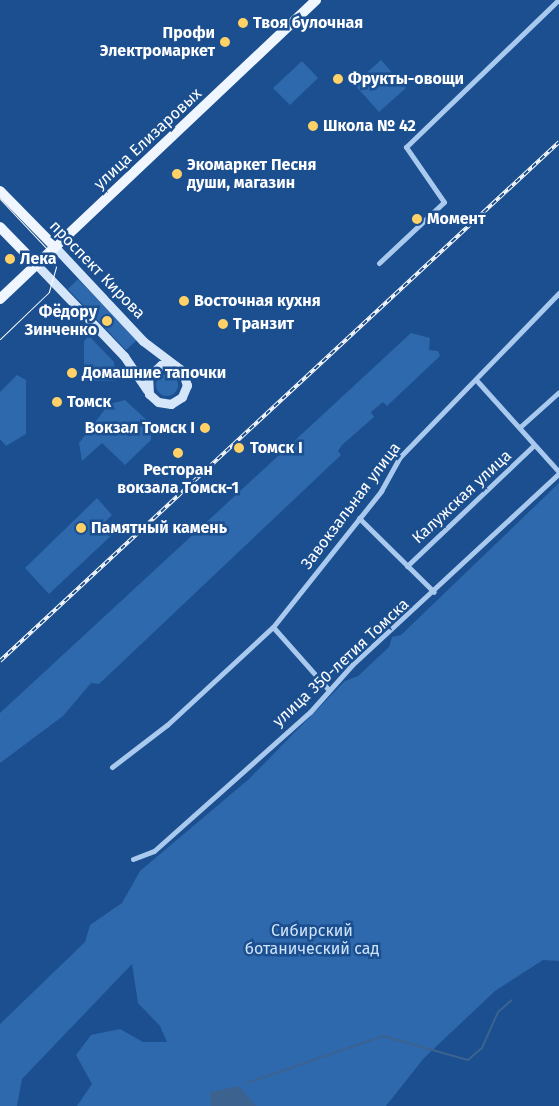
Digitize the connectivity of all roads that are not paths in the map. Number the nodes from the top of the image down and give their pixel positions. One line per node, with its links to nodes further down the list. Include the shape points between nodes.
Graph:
1 (316, 0): 5 (main road, улица Елизаровых)
2 (558, 0): 6 (street, via 406,147 444,202)
3 (0, 191): 5 (main road, проспект Кирова)
4 (0, 226): 7 (main road)
5 (55, 247): 7 (main road, улица Елизаровых); 10 (main road, проспект Кирова, via 143,341)
6 (379, 263)
7 (37, 265): 9 (main road, улица Елизаровых); 13 (main road, via 124,356)
8 (559, 294): 11 (street, Завокзальная улица)
9 (0, 300)
10 (176, 366): 13 (main road, via 165,364 152,370 146,384); 13 (main road, via 187,381 182,397 164,404)
11 (478, 382): 14 (street); 17 (street, Завокзальная улица, via 399,458 381,491)
12 (559, 392): 14 (street)
13 (149, 394)
14 (520, 427): 15 (street)
15 (533, 446): 16 (street); 18 (street, Калужская улица)
16 (559, 473): 19 (street, улица 350-летия Томска)
17 (359, 518): 18 (street, Калужская улица); 20 (street, Завокзальная улица)
18 (407, 566): 19 (street, Калужская улица)
19 (434, 592): 21 (street, улица 350-летия Томска)
20 (274, 627): 21 (street); 22 (street, Завокзальная улица, via 167,725)
21 (329, 690): 23 (street, улица 350-летия Томска, via 154,851)
22 (112, 767)
23 (133, 859)

